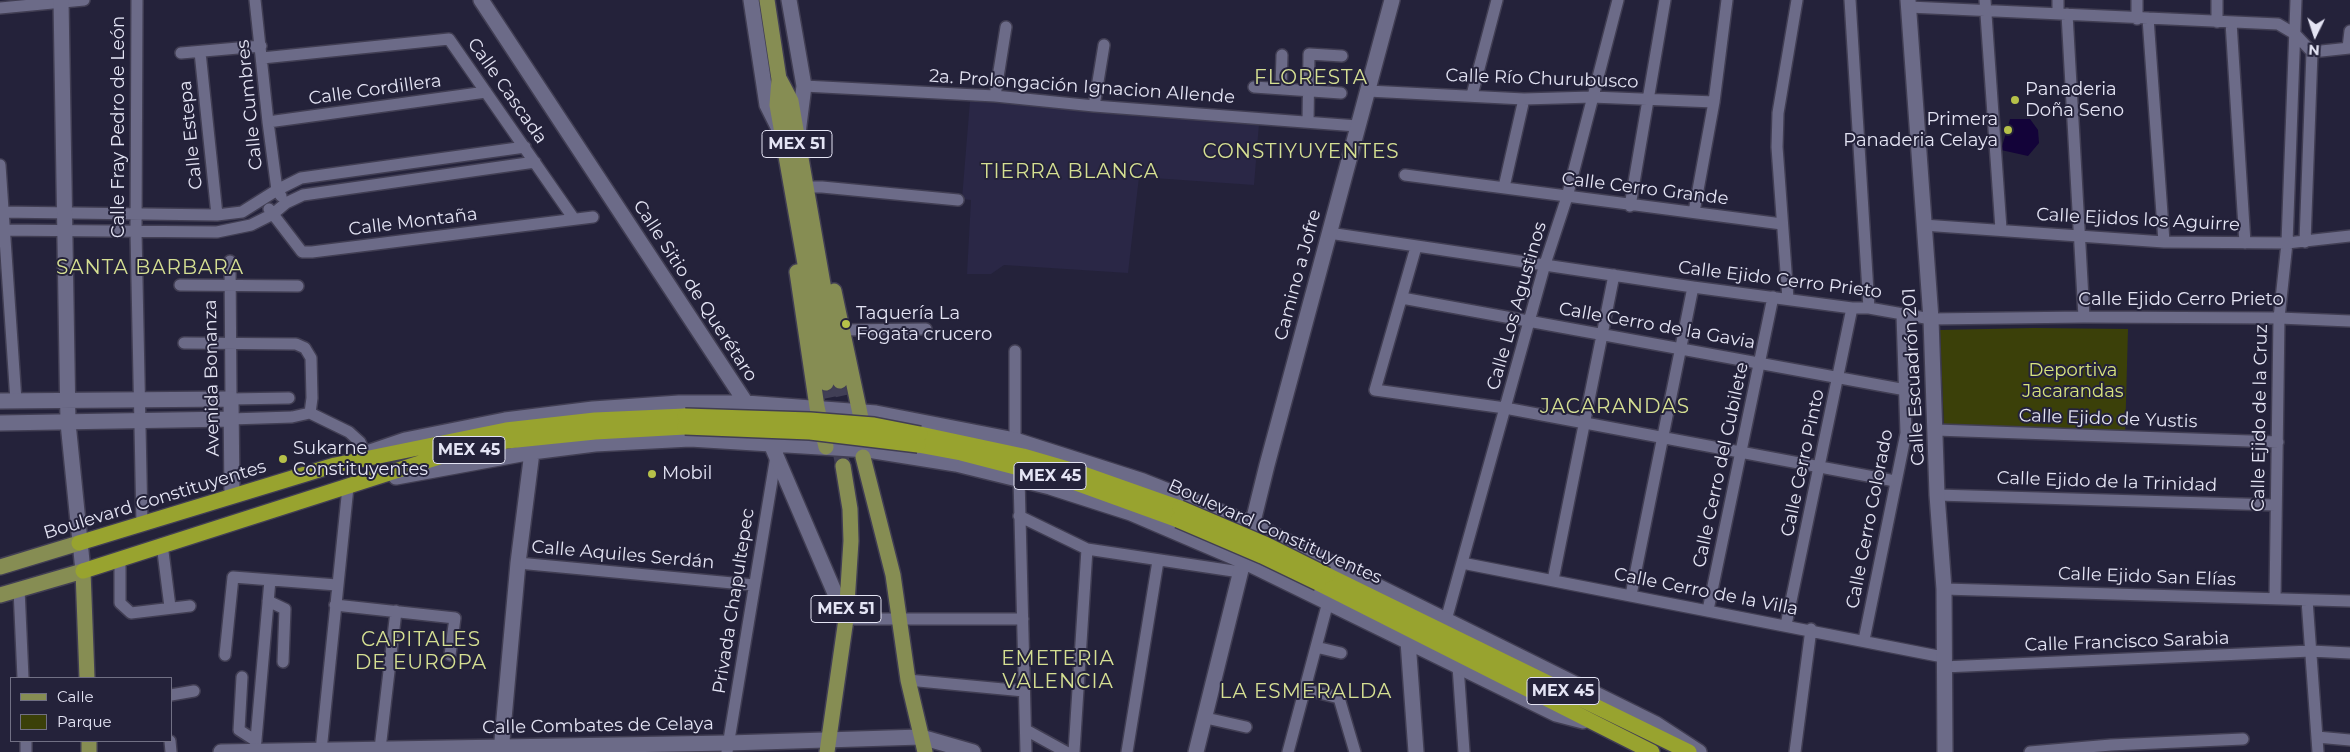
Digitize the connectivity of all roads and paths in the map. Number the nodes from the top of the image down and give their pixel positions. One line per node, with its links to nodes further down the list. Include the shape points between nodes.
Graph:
1 (84, 0): 19 (street)
2 (137, 0): 73 (street, Calle Fray Pedro de León)
3 (255, 0): 33 (street, Calle Cumbres)
4 (481, 0): 126 (main road, Calle Sitio de Querétaro)
5 (751, 0): 55 (main road, via 767,105)
6 (767, 0): 55 (main road, MEX 51, via 779,79 791,101)
7 (789, 0): 38 (main road)
8 (1392, 0): 42 (main road, Camino a Jofre)
9 (1497, 0): 45 (street)
10 (1618, 0): 47 (street, Calle Los Agustinos)
11 (1664, 0): 49 (street)
12 (1727, 0): 50 (street)
13 (1797, 0): 78 (street, via 1778,113)
14 (1850, 0): 103 (street)
15 (2058, 0): 23 (street)
16 (2137, 0): 24 (street)
17 (2217, 0): 25 (street)
18 (2296, 0): 29 (street, Calle Ejido de la Cruz)
19 (61, 1): 22 (street); 72 (main road)
20 (1908, 4): 21 (street); 79 (main road, Calle Escuadrón 201)
21 (1985, 5): 23 (street); 80 (street)
22 (0, 8)
23 (2063, 14): 24 (street); 86 (street)
24 (2142, 18): 25 (street); 87 (street)
25 (2217, 22): 26 (street)
26 (2231, 22): 29 (street, via 2278,24); 89 (street)
27 (1006, 27): 46 (street)
28 (2350, 31): 31 (street)
29 (2295, 34): 34 (street); 90 (street, Calle Ejido de la Cruz)
30 (1104, 45): 51 (street)
31 (2349, 48): 34 (street)
32 (200, 52): 33 (street); 35 (street); 75 (street, Calle Estepa)
33 (262, 52): 43 (street, Calle Cascada, via 449,39); 52 (street, Calle Cumbres)
34 (2312, 52): 88 (street)
35 (181, 53)
36 (1282, 55): 40 (street)
37 (1342, 56): 41 (street, via 1309,54)
38 (804, 86): 46 (street, 2a. Prolongación Ignacion Allende); 55 (main road)
39 (1254, 87): 40 (street)
40 (1281, 89): 41 (street)
41 (1309, 90): 44 (street); 53 (street)
42 (1368, 91): 45 (street, Calle Río Churubusco); 54 (main road, Camino a Jofre)
43 (486, 92): 52 (street, Calle Cordillera); 56 (street, Calle Cascada)
44 (1342, 92)
45 (1472, 95): 48 (street, Calle Río Churubusco)
46 (995, 96): 51 (street, 2a. Prolongación Ignacion Allende)
47 (1592, 98): 48 (street, Calle Río Churubusco); 49 (street, Calle Río Churubusco); 64 (street, Calle Los Agustinos)
48 (1524, 99): 62 (street)
49 (1649, 100): 50 (street, Calle Río Churubusco); 68 (street)
50 (1714, 102): 71 (street)
51 (1094, 106): 53 (street, 2a. Prolongación Ignacion Allende)
52 (268, 122): 63 (street, Calle Cumbres)
53 (1308, 122): 54 (street, 2a. Prolongación Ignacion Allende)
54 (1357, 126): 84 (main road, Camino a Jofre)
55 (790, 139): 59 (main road, MEX 51); 61 (main road, MEX 51)
56 (525, 148): 57 (street, Calle Cascada); 63 (street, via 302,178)
57 (535, 162): 67 (street, via 322,191); 77 (street, Calle Cascada)
58 (0, 165): 70 (street)
59 (791, 174): 69 (main road, MEX 51, via 833,382); 127 (main road, via 788,211)
60 (1405, 175): 62 (street, Calle Cerro Grande)
61 (805, 187): 66 (street); 69 (main road, MEX 51)
62 (1504, 187): 64 (street, Calle Cerro Grande)
63 (277, 190): 65 (street); 67 (street, Calle Cumbres)
64 (1567, 197): 68 (street, Calle Cerro Grande); 93 (street, Calle Los Agustinos)
65 (262, 200): 74 (street, Calle Montaña); 75 (street, via 242,212)
66 (958, 200)
67 (286, 203): 74 (street)
68 (1630, 206): 71 (street, Calle Cerro Grande)
69 (809, 211): 111 (main road, via 822,234)
70 (2, 212): 72 (street); 81 (street)
71 (1694, 212): 78 (street, Calle Cerro Grande)
72 (64, 213): 73 (street); 82 (main road)
73 (136, 213): 75 (street); 83 (street, Calle Fray Pedro de León)
74 (273, 214): 77 (street, Calle Montaña, via 302,252); 83 (street, via 251,226 217,232)
75 (217, 215)
76 (593, 217): 77 (street, Calle Montaña)
77 (574, 219)
78 (1782, 224): 101 (street)
79 (1923, 225): 80 (street, Calle Ejidos los Aguirre); 107 (main road, Calle Escuadrón 201)
80 (2001, 229): 86 (street, Calle Ejidos los Aguirre)
81 (2, 230): 82 (street); 124 (street)
82 (66, 231): 83 (street); 125 (main road)
83 (136, 232): 122 (street, Calle Fray Pedro de León)
84 (1329, 233): 91 (street, Calle Ejido Cerro Prieto); 157 (main road, Camino a Jofre)
85 (2350, 236): 88 (street, Calle Ejidos los Aguirre)
86 (2080, 237): 87 (street, Calle Ejidos los Aguirre); 105 (street)
87 (2164, 242): 89 (street, Calle Ejidos los Aguirre)
88 (2304, 242): 90 (street, Calle Ejidos los Aguirre)
89 (2245, 243): 90 (street, Calle Ejidos los Aguirre)
90 (2287, 243): 106 (street, Calle Ejido de la Cruz)
91 (1416, 247): 93 (street, Calle Ejido Cerro Prieto); 99 (street)
92 (230, 262): 96 (street, Avenida Bonanza)
93 (1545, 264): 94 (street, Calle Ejido Cerro Prieto); 108 (street, Calle Los Agustinos)
94 (1614, 275): 98 (street, Calle Ejido Cerro Prieto); 112 (street)
95 (180, 285): 96 (street)
96 (230, 285): 97 (street); 114 (street, Avenida Bonanza)
97 (298, 286)
98 (1693, 287): 100 (street, Calle Ejido Cerro Prieto); 115 (street)
99 (1402, 298): 108 (street, Calle Cerro de la Gavia); 128 (street, via 1375,390)
100 (1773, 298): 101 (street, Calle Ejido Cerro Prieto); 117 (street, Calle Cerro del Cubilete)
101 (1788, 299): 102 (street, Calle Ejido Cerro Prieto)
102 (1852, 308): 103 (street, Calle Ejido Cerro Prieto); 118 (street, Calle Cerro Pinto)
103 (1869, 308): 104 (street, Calle Ejido Cerro Prieto)
104 (1902, 315): 107 (street, Calle Ejido Cerro Prieto); 119 (street, Calle Cerro Colorado)
105 (2084, 317): 106 (street, Calle Ejido Cerro Prieto); 107 (street, Calle Ejido Cerro Prieto)
106 (2280, 318): 109 (street, Calle Ejido Cerro Prieto); 140 (street, Calle Ejido de la Cruz)
107 (1932, 319): 137 (main road, Calle Escuadrón 201)
108 (1531, 321): 112 (street, Calle Cerro de la Gavia); 128 (street, Calle Los Agustinos)
109 (2350, 321)
110 (926, 329): 111 (street)
111 (842, 330): 129 (main road)
112 (1602, 334): 115 (street, Calle Cerro de la Gavia); 133 (street)
113 (184, 343): 114 (street)
114 (232, 344): 121 (street, Avenida Bonanza); 130 (street, via 296,344 305,348 311,358)
115 (1681, 348): 117 (street, Calle Cerro de la Gavia); 138 (street)
116 (1015, 351): 139 (street)
117 (1760, 363): 118 (street, Calle Cerro de la Gavia); 144 (street, Calle Cerro del Cubilete)
118 (1838, 379): 119 (street, Calle Cerro de la Gavia); 148 (street, Calle Cerro Pinto)
119 (1906, 390): 150 (street, Calle Cerro Colorado, via 1906,433)
120 (289, 398): 121 (street)
121 (231, 399): 122 (main road); 131 (main road, Avenida Bonanza)
122 (139, 400): 125 (main road); 132 (street, Calle Fray Pedro de León)
123 (0, 401): 124 (main road)
124 (16, 401): 125 (main road)
125 (68, 402): 135 (main road)
126 (746, 403): 127 (main road); 142 (main road, Calle Sitio de Querétaro); 146 (main road, via 622,407 505,420 405,440)
127 (817, 407): 129 (main road); 141 (main road)
128 (1505, 408): 133 (street); 165 (street, Calle Los Agustinos)
129 (860, 411): 139 (main road); 145 (main road)
130 (310, 413): 131 (street, via 292,417); 146 (street, via 349,432 360,442)
131 (231, 419): 132 (main road); 152 (main road, Avenida Bonanza)
132 (139, 421): 135 (main road); 156 (street, Calle Fray Pedro de León)
133 (1586, 422): 138 (street); 170 (street)
134 (0, 423): 135 (main road)
135 (68, 423): 158 (main road)
136 (595, 426): 146 (highway, Boulevard Constituyentes / MEX 45, via 506,430); 151 (highway, Boulevard Constituyentes / MEX 45, via 442,456); 192 (highway, Boulevard Constituyentes / MEX 45, bridge, via 685,416 810,420 874,425 965,442 1023,456 1139,492 1224,525)
137 (1936, 430): 140 (street, Calle Ejido de Yustis); 153 (main road, Calle Escuadrón 201)
138 (1664, 437): 144 (street); 177 (street)
139 (1015, 440): 157 (main road, via 1143,481)
140 (2278, 442): 154 (street, Calle Ejido de la Cruz)
141 (826, 447): 142 (main road); 145 (main road)
142 (774, 450): 143 (main road, via 690,439 595,444); 172 (street, Privada Chapultepec); 188 (main road, Calle Sitio de Querétaro)
143 (532, 452): 151 (main road, via 444,466); 164 (main road)
144 (1741, 453): 148 (street); 186 (street, Calle Cerro del Cubilete)
145 (865, 454): 149 (main road, via 956,464); 190 (main road, MEX 51, via 894,553 893,576)
146 (366, 455): 152 (highway, Boulevard Constituyentes / MEX 45)
147 (843, 466): 188 (main road, MEX 51, via 851,541)
148 (1820, 467): 150 (street); 191 (street, Calle Cerro Pinto)
149 (1019, 478): 155 (street); 166 (main road, via 1131,513)
150 (1895, 481): 194 (street, Calle Cerro Colorado)
151 (348, 487): 159 (highway, Boulevard Constituyentes / MEX 45); 171 (street)
152 (232, 495): 156 (highway, Boulevard Constituyentes / MEX 45)
153 (1937, 495): 154 (street, Calle Ejido de la Trinidad); 175 (main road, Calle Escuadrón 201)
154 (2275, 504): 178 (street, Calle Ejido de la Cruz)
155 (1019, 516): 160 (street); 189 (street)
156 (142, 524): 158 (highway, Boulevard Constituyentes / MEX 45)
157 (1254, 525): 161 (main road); 166 (main road, Camino a Jofre)
158 (79, 543): 167 (main road, Boulevard Constituyentes / MEX 45); 168 (main road)
159 (162, 544): 162 (highway, Boulevard Constituyentes / MEX 45); 185 (street)
160 (1087, 549): 163 (street); 234 (street)
161 (1319, 556): 173 (main road, via 1303,568); 192 (main road)
162 (120, 558): 168 (highway, Boulevard Constituyentes / MEX 45); 185 (street, via 120,603 131,613)
163 (1158, 561): 166 (street); 235 (street)
164 (518, 563): 172 (street, Calle Aquiles Serdán); 226 (main road)
165 (1462, 563): 170 (street, Calle Cerro de la Villa); 192 (street, Calle Los Agustinos)
166 (1242, 566): 173 (main road); 213 (main road, Camino a Jofre)
167 (0, 567)
168 (83, 571): 174 (main road, Boulevard Constituyentes / MEX 45); 207 (main road)
169 (270, 580): 171 (street); 180 (street); 201 (street, via 233,576)
170 (1553, 580): 177 (street, Calle Cerro de la Villa)
171 (337, 585): 183 (street)
172 (754, 585): 223 (street, Privada Chapultepec)
173 (1299, 587): 182 (main road)
174 (19, 589): 176 (main road, Boulevard Constituyentes / MEX 45); 206 (street)
175 (1944, 590): 178 (street, Calle Ejido San Elías); 203 (main road, Calle Escuadrón 201)
176 (0, 595)
177 (1631, 595): 186 (street, Calle Cerro de la Villa)
178 (2275, 598): 179 (street, Calle Ejido San Elías)
179 (2307, 600): 181 (street, Calle Ejido San Elías); 197 (street)
180 (268, 601): 202 (street, via 285,610); 221 (street)
181 (2350, 601)
182 (1328, 602): 195 (main road); 196 (street)
183 (335, 605): 187 (street); 227 (street)
184 (190, 606): 185 (street)
185 (170, 607)
186 (1708, 610): 191 (street, Calle Cerro de la Villa)
187 (396, 611): 200 (street, via 455,618); 224 (street)
188 (846, 619): 190 (street); 222 (main road, MEX 51)
189 (1022, 619): 190 (street); 211 (street)
190 (901, 620): 208 (main road, MEX 51)
191 (1786, 625): 193 (street, Calle Cerro de la Villa)
192 (1438, 629): 215 (highway, Boulevard Constituyentes / MEX 45); 242 (highway, Boulevard Constituyentes / MEX 45); 243 (main road, via 1656,724)
193 (1811, 630): 194 (street, Calle Cerro de la Villa); 244 (street)
194 (1864, 640): 203 (street, Calle Cerro de la Villa)
195 (1408, 641): 204 (main road); 239 (main road)
196 (1316, 646): 198 (street); 209 (street)
197 (2312, 651): 199 (street, Calle Francisco Sarabia); 203 (street, Calle Francisco Sarabia); 218 (street)
198 (1341, 653)
199 (2350, 653)
200 (450, 655)
201 (225, 656)
202 (283, 662)
203 (1943, 662): 245 (main road, Calle Escuadrón 201)
204 (1458, 666): 215 (main road, via 1556,714); 240 (street)
205 (242, 676): 221 (street, via 239,730)
206 (23, 677)
207 (87, 677)
208 (908, 680): 211 (street); 217 (main road, MEX 51)
209 (1304, 689): 237 (street); 238 (street, via 1339,698)
210 (194, 691): 212 (street)
211 (1024, 691): 216 (street)
212 (172, 695)
213 (1206, 718): 214 (street); 236 (main road, Camino a Jofre)
214 (1246, 727)
215 (1604, 727): 241 (highway, Boulevard Constituyentes / MEX 45)
216 (1026, 730): 232 (street); 233 (street)
217 (921, 737): 222 (main road, Calle Combates de Celaya); 230 (main road, MEX 51); 231 (main road, Calle Combates de Celaya)
218 (2317, 737): 220 (street); 247 (street)
219 (2243, 739): 225 (street)
220 (2350, 740)
221 (256, 746): 227 (main road, Calle Combates de Celaya); 229 (main road, Calle Combates de Celaya)
222 (828, 746): 223 (main road, Calle Combates de Celaya)
223 (728, 747): 226 (main road, Calle Combates de Celaya)
224 (380, 749): 226 (main road, Calle Combates de Celaya); 227 (main road, Calle Combates de Celaya)
225 (2112, 749): 228 (street)
226 (501, 750)
227 (321, 751)
228 (2048, 751): 246 (street)
229 (221, 752)
230 (926, 752)
231 (973, 752)
232 (1026, 752)
233 (1066, 752)
234 (1074, 752)
235 (1127, 752)
236 (1196, 752)
237 (1288, 752)
238 (1355, 752)
239 (1416, 752)
240 (1464, 752)
241 (1650, 752)
242 (1689, 752)
243 (1699, 752)
244 (1794, 752)
245 (1944, 752)
246 (2030, 752)
247 (2318, 752)

